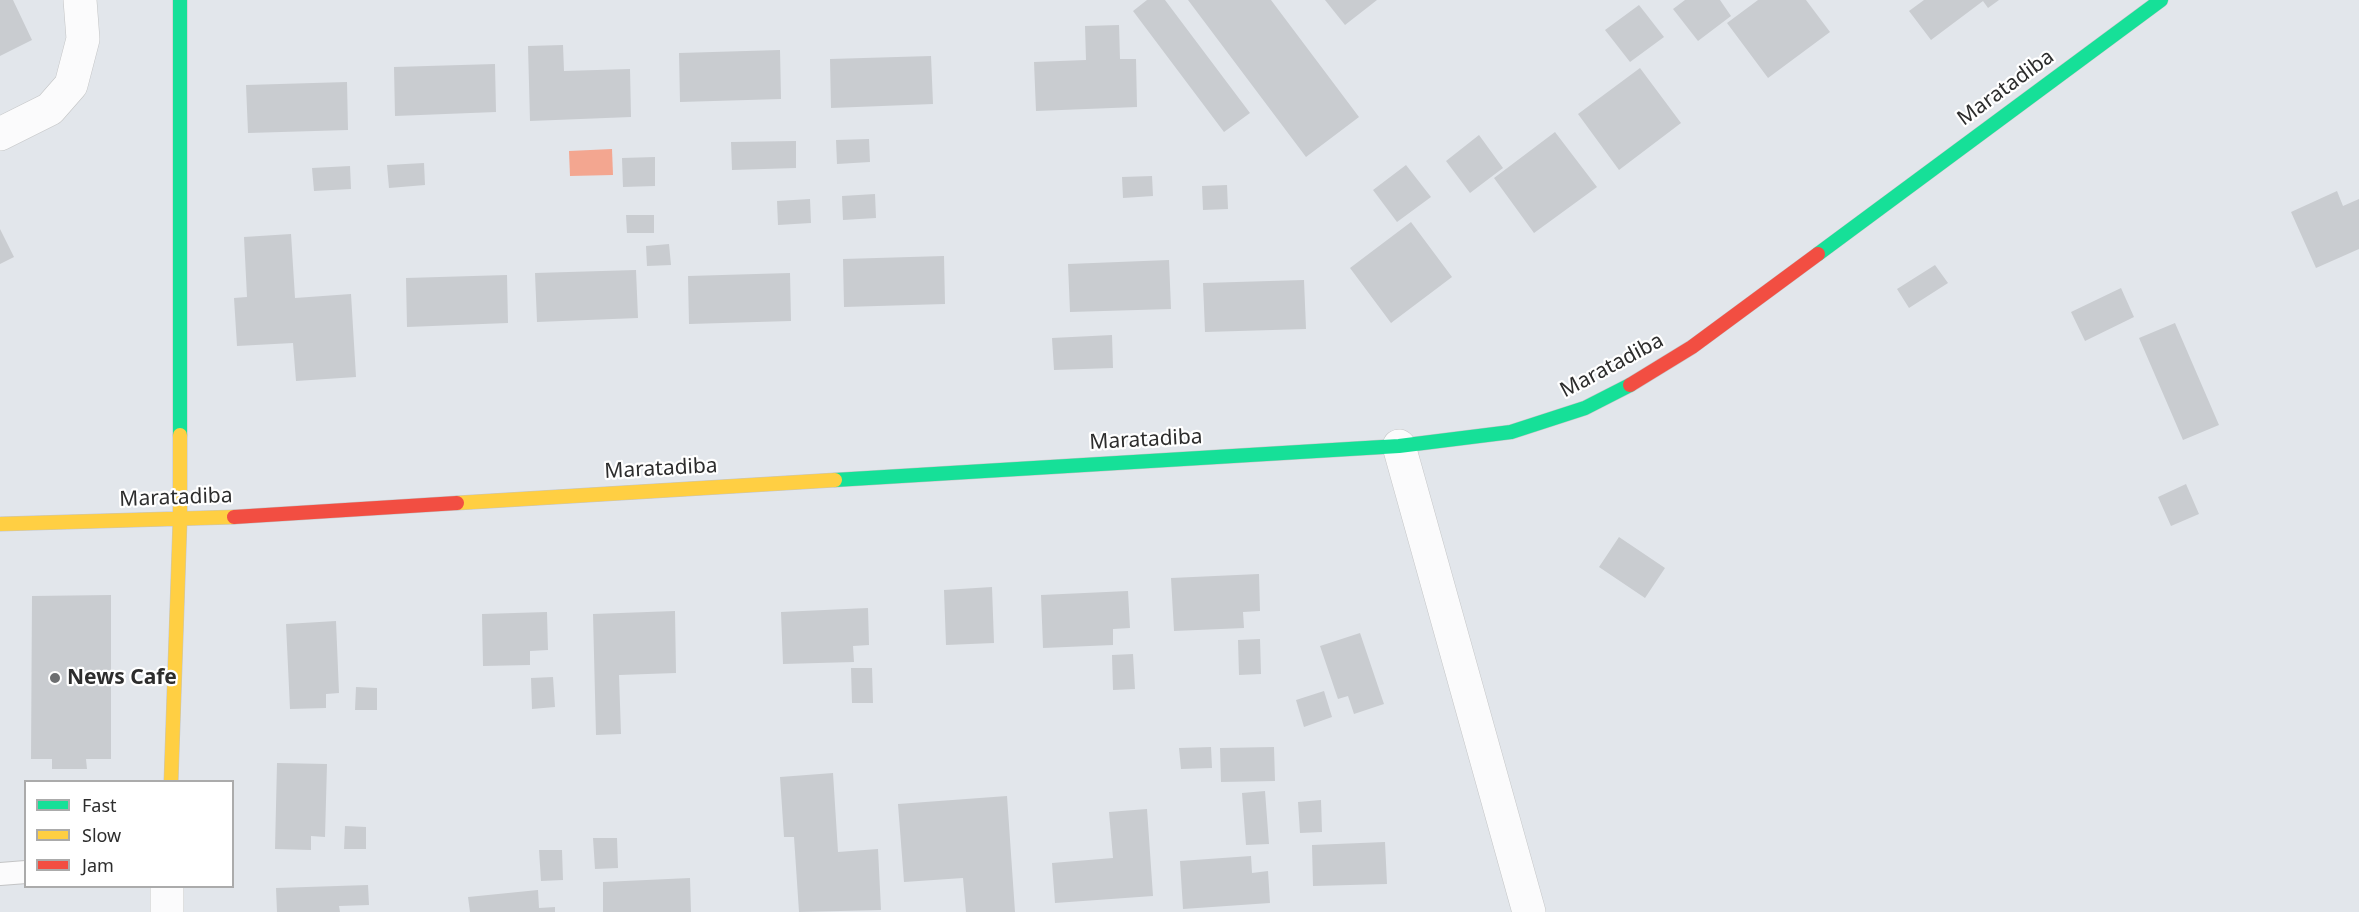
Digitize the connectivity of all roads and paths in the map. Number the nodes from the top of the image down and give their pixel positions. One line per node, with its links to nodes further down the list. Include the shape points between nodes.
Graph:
1 (80, 0): 4 (street, via 83,39 71,85 50,109)
2 (180, 0): 6 (street)
3 (2161, 0): 5 (street, Maratadiba, via 1692,347 1640,380 1585,408 1511,432)
4 (0, 134)
5 (1399, 446): 6 (street, Maratadiba); 13 (street)
6 (180, 520): 7 (street, Maratadiba); 8 (street)
7 (0, 524)
8 (171, 780)
9 (24, 872): 10 (lane)
10 (0, 874)
11 (167, 888): 12 (street)
12 (167, 912)
13 (1529, 912)

